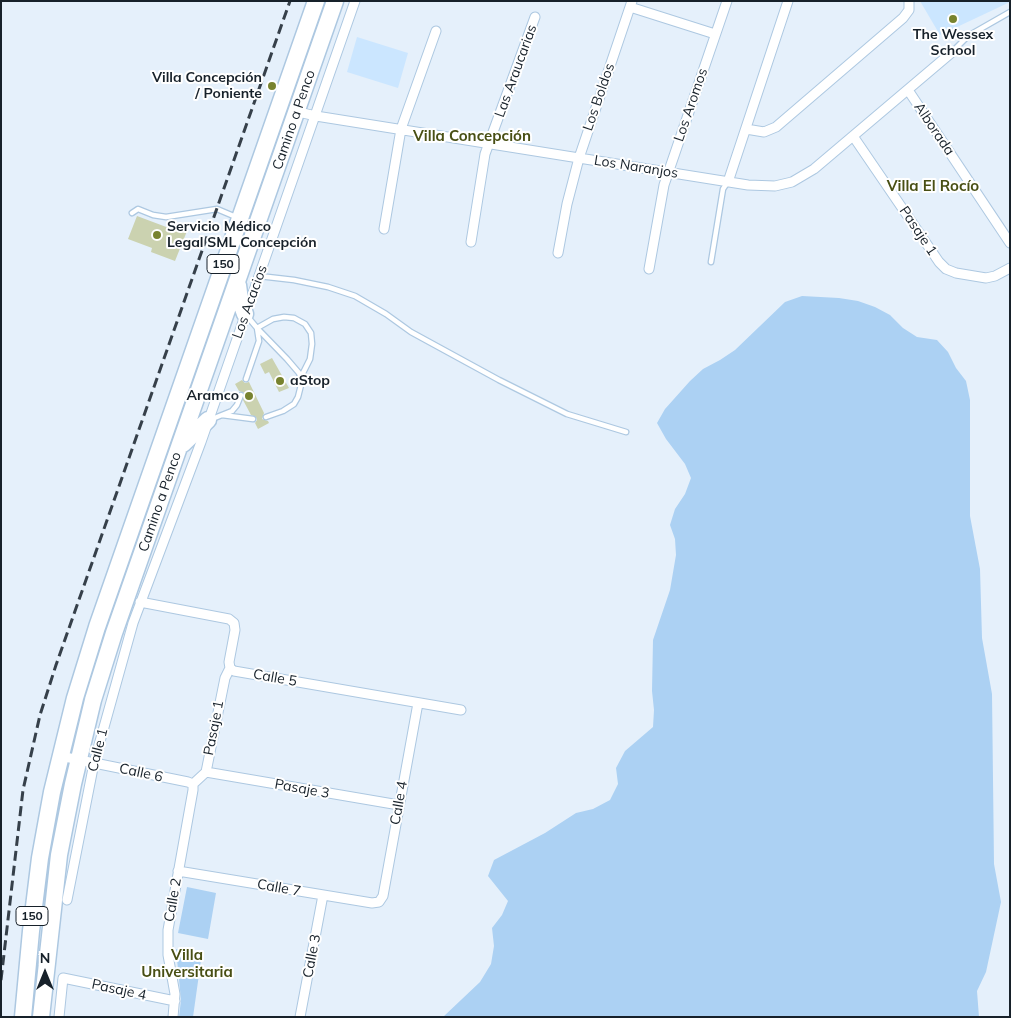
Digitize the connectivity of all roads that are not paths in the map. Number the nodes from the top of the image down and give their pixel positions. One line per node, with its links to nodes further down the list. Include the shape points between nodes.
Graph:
1 (316, 1): 14 (highway, Camino a Penco / 150)
2 (335, 1): 15 (highway, Camino a Penco / 150)
3 (355, 1): 16 (street, Los Acacios)
4 (727, 1): 11 (street, Los Aromos)
5 (788, 1): 18 (street)
6 (909, 1): 18 (street, via 909,10 904,18 778,125 764,132)
7 (631, 4): 11 (street); 21 (street, Los Boldos)
8 (1010, 12): 12 (lane, via 968,36)
9 (536, 16): 20 (street, Las Araucarias)
10 (436, 31): 17 (street)
11 (715, 34): 22 (street, Los Aromos)
12 (951, 53): 13 (street, Los Naranjos)
13 (908, 90): 19 (street, Los Naranjos); 28 (street, Alborada)
14 (279, 107): 15 (street, Los Naranjos); 25 (highway, Camino a Penco / 150)
15 (297, 112): 16 (street, Los Naranjos); 34 (highway, Camino a Penco / 150)
16 (316, 116): 17 (street, Los Naranjos); 33 (street, Los Acacios)
17 (401, 129): 20 (street, Los Naranjos); 26 (street)
18 (746, 129): 23 (street)
19 (853, 136): 23 (street, Los Naranjos, via 814,169 792,182 766,186); 31 (street, Pasaje 1, via 942,266 956,273 982,278)
20 (488, 143): 21 (street, Los Naranjos); 27 (street, Las Araucarias)
21 (579, 158): 22 (street, Los Naranjos); 29 (street, Los Boldos)
22 (668, 172): 23 (street, Los Naranjos); 32 (street, Los Aromos)
23 (728, 182): 30 (lane, via 723,189)
24 (132, 213): 25 (lane, via 138,209 166,217 217,209)
25 (240, 218): 49 (highway, Camino a Penco / 150, via 97,626)
26 (384, 229)
27 (471, 242)
28 (1010, 243)
29 (558, 253)
30 (711, 262)
31 (1010, 268)
32 (649, 269)
33 (259, 276): 35 (street, Los Acacios); 43 (lane, via 328,287 355,296 411,332 499,380 568,414)
34 (239, 277): 35 (highway, via 240,300); 44 (highway, Camino a Penco / 150)
35 (245, 314): 36 (lane); 41 (street, Los Acacios)
36 (257, 328): 37 (lane); 37 (lane, via 284,317 305,324 311,333 312,344 310,359); 38 (lane, via 259,341)
37 (301, 377): 40 (lane, via 294,404)
38 (246, 378)
39 (241, 395): 41 (lane, via 232,411)
40 (266, 417)
41 (215, 418): 42 (lane); 44 (highway, via 192,434); 45 (street, Los Acacios)
42 (253, 419)
43 (626, 432)
44 (178, 450): 50 (highway, Camino a Penco / 150, via 104,666)
45 (140, 602): 46 (street, via 229,619 235,630); 50 (street, Calle 1)
46 (230, 668): 47 (street, Calle 5); 51 (street, Pasaje 1, via 224,678)
47 (418, 703): 48 (street, Calle 5); 53 (street, Calle 4)
48 (462, 710)
49 (60, 756): 50 (street, Calle 6); 59 (highway, Camino a Penco / 150, via 40,858)
50 (86, 761): 52 (street, Calle 6); 56 (street, Calle 1); 60 (highway, Camino a Penco / 150, via 59,855)
51 (206, 772): 52 (street, Pasaje 1); 53 (street, Pasaje 3)
52 (193, 784): 54 (street, Calle 2)
53 (399, 805): 57 (street, Calle 4, via 383,896)
54 (178, 871): 55 (street, Calle 7); 58 (street, Calle 2, via 167,943)
55 (323, 895): 57 (street, Calle 7); 63 (street, Calle 3)
56 (67, 900)
57 (379, 902)
58 (174, 1001): 61 (street, Pasaje 4, via 64,978); 62 (street, Calle 2)
59 (22, 1017)
60 (41, 1017)
61 (59, 1017)
62 (172, 1017)
63 (300, 1017)

